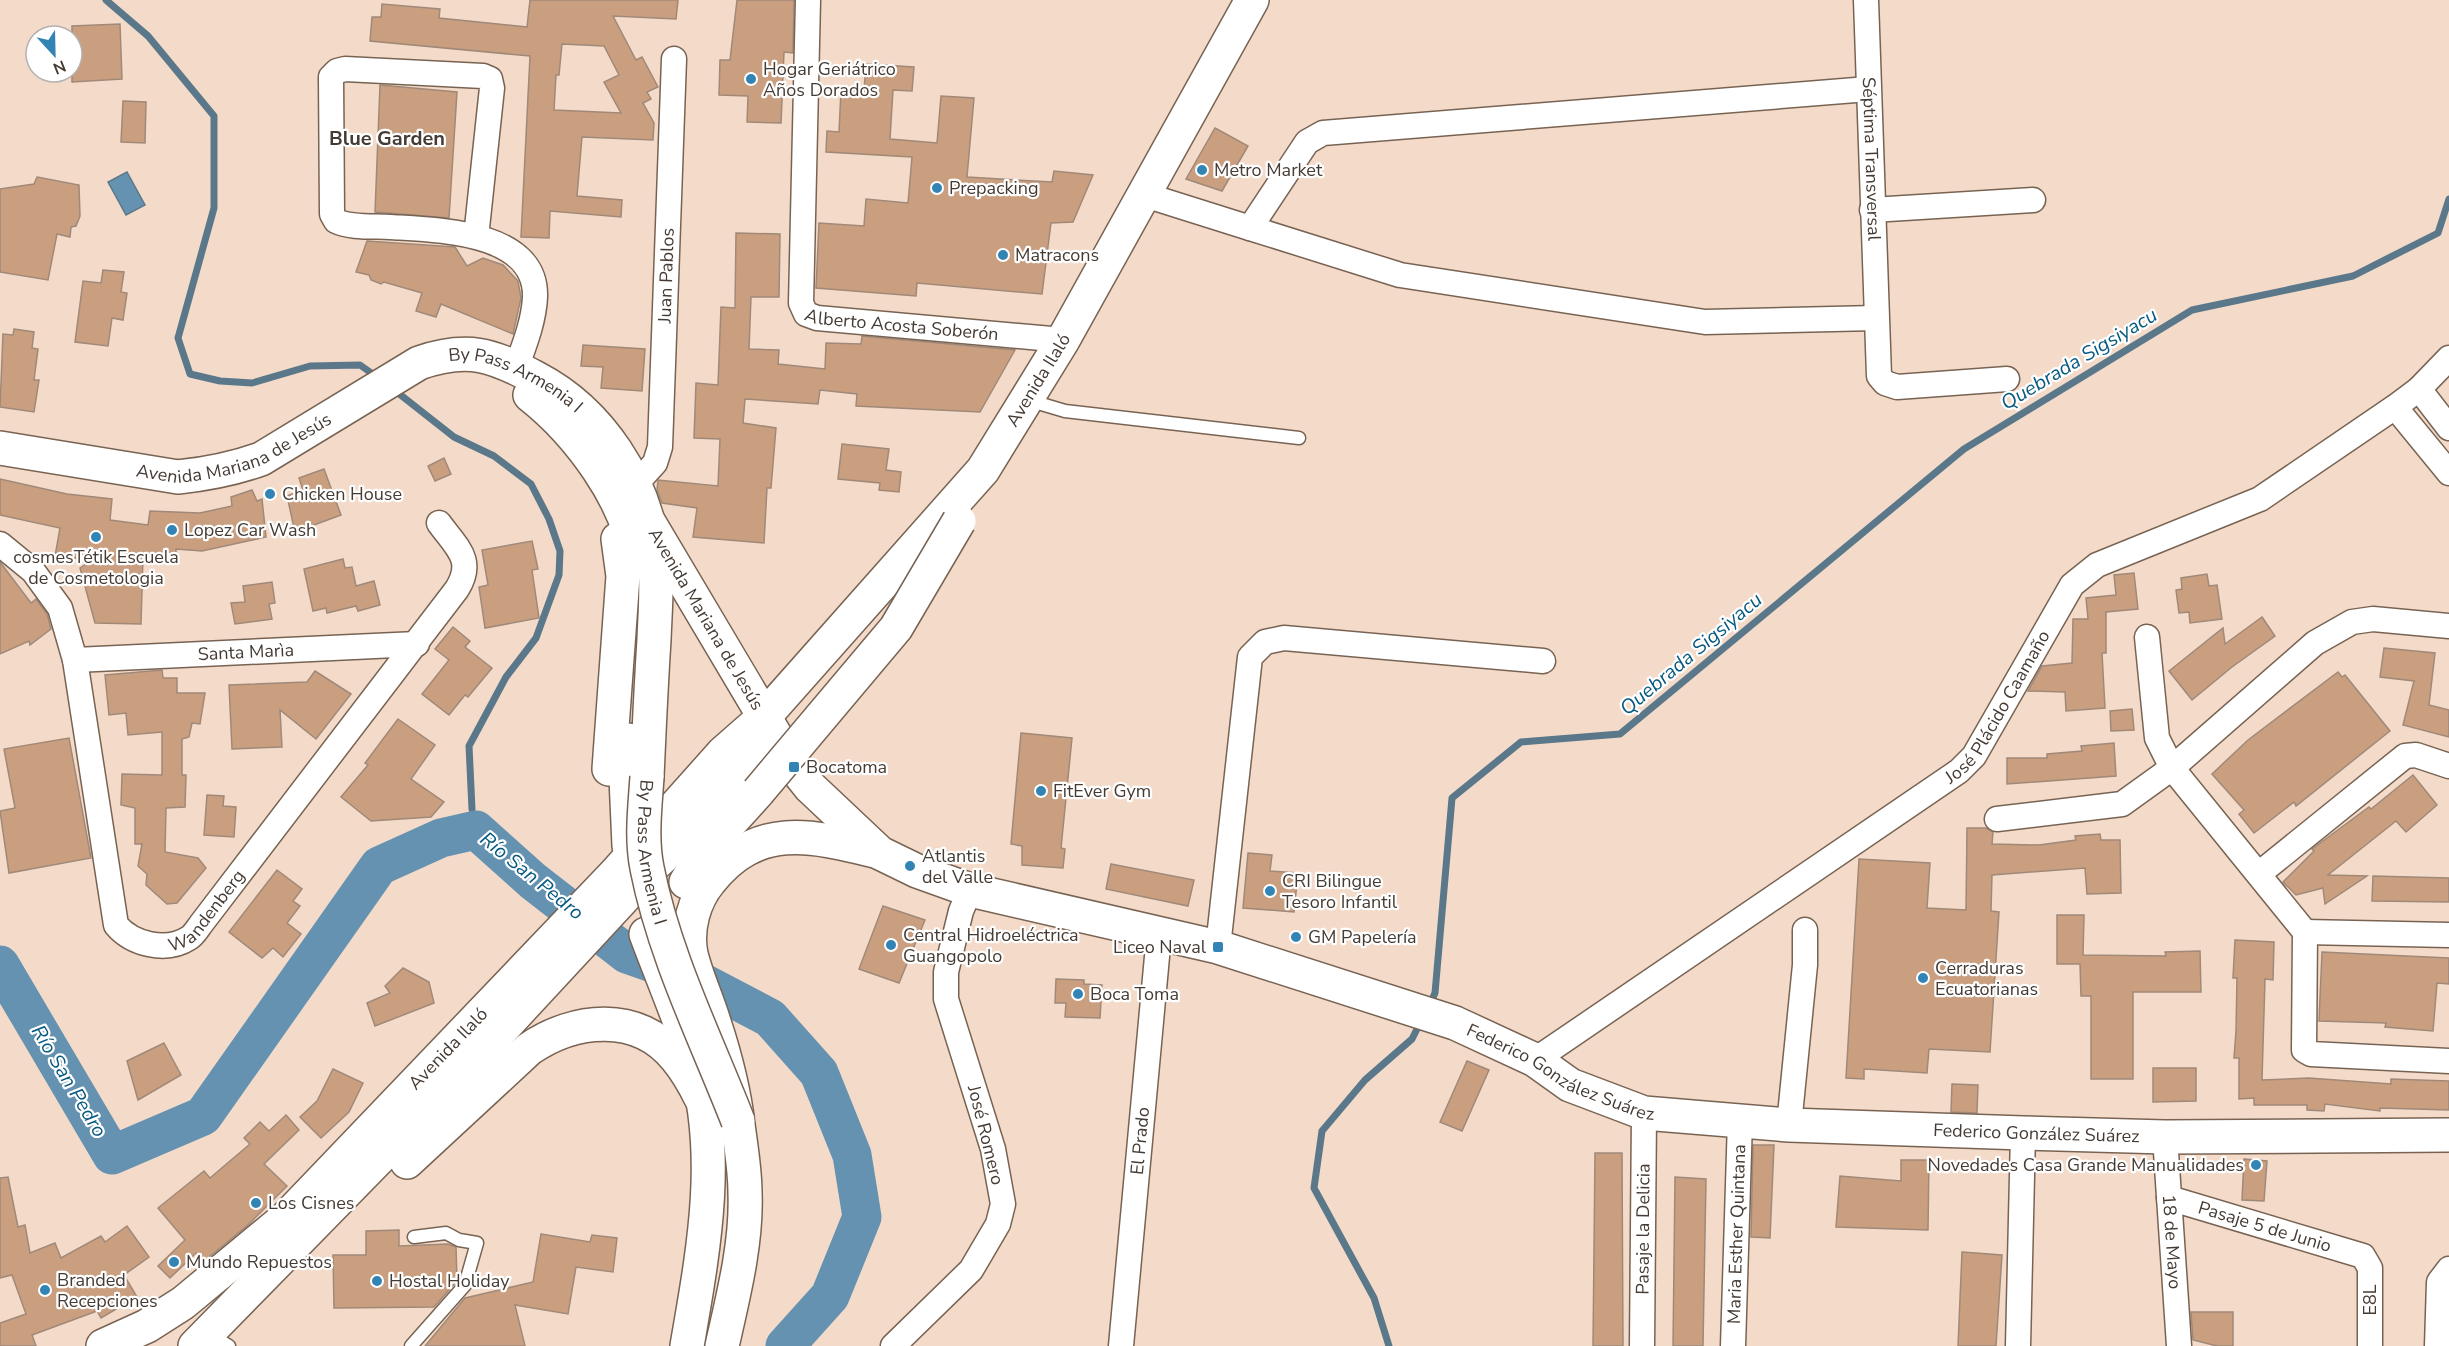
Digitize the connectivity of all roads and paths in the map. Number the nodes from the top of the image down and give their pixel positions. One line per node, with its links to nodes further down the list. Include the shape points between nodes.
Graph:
1 (808, 0): 12 (street, Alberto Acosta Soberón, via 801,303 806,314)
2 (1252, 0): 6 (street, Avenida Ilaló)
3 (1866, 0): 5 (street, Séptima Transversal)
4 (674, 59): 26 (street, Juan Pablos, via 660,447 655,464)
5 (1868, 90): 8 (street, Séptima Transversal); 9 (street, via 1323,133 1307,142)
6 (1143, 194): 9 (street); 12 (street, Avenida Ilaló)
7 (2033, 200): 8 (street)
8 (1872, 210): 11 (street, Séptima Transversal)
9 (1250, 228): 11 (street, via 1400,275 1705,322)
10 (476, 237): 10 (street, via 490,79 336,71 331,77 332,214 336,221); 15 (street, via 509,248 526,264 533,284 532,311)
11 (1876, 318): 16 (street, Séptima Transversal, via 1879,376 1885,383 1897,387)
12 (1063, 340): 18 (street, Avenida Ilaló)
13 (451, 355): 15 (street, By Pass Armenia I, via 471,353); 19 (street, By Pass Armenia I, via 503,377); 23 (street, Avenida Mariana de Jesús, via 419,363 287,445 232,469 178,477)
14 (2449, 358): 17 (street, José Plácido Caamaño)
15 (516, 368): 26 (street, By Pass Armenia I, via 546,383 591,421 610,443)
16 (2007, 379)
17 (2419, 389): 20 (street, José Plácido Caamaño); 21 (street)
18 (1028, 400): 22 (lane, via 1065,411); 24 (street, Avenida Ilaló)
19 (538, 402): 30 (street, By Pass Armenia I, via 576,440 606,484); 42 (street, via 555,435 584,466 603,497 621,555 623,576 606,803)
20 (2395, 407): 25 (street); 51 (street, José Plácido Caamaño, via 2260,499 2097,565 2072,585 1974,756 1959,771)
21 (2449, 428)
22 (1299, 438)
23 (0, 448)
24 (983, 470): 36 (street, Avenida Ilaló); 49 (street, bridge, via 959,520 896,628 699,858 677,904)
25 (2449, 473)
26 (635, 485): 27 (street, By Pass Armenia I)
27 (648, 521): 30 (street, By Pass Armenia I, via 654,554); 36 (street, Avenida Mariana de Jesús)
28 (439, 523): 33 (street, Wandenberg, via 464,558 466,568 457,589)
29 (0, 544): 34 (street, Wandenberg, via 50,591 60,608)
30 (647, 585): 49 (street, By Pass Armenia I, bridge, via 644,833 647,867); 53 (street, By Pass Armenia I, via 626,778 632,876 646,934 694,1063)
31 (2449, 626): 38 (street, via 2373,619 2335,629)
32 (2147, 637): 38 (street, via 2157,738)
33 (417, 644): 34 (street, Santa Marìa); 34 (street, Wandenberg, via 190,937 175,944 157,945 124,935 116,925)
34 (75, 660)
35 (1543, 661): 48 (street, via 1284,638 1265,642 1250,657)
36 (764, 717): 40 (street, Federico González Suárez, via 810,787); 42 (street, Avenida Ilaló, via 723,753)
37 (2449, 766): 41 (street, via 2405,756)
38 (2172, 768): 39 (street, via 2122,804); 41 (street)
39 (1997, 819)
40 (880, 853): 43 (street, Federico González Suárez); 56 (street, bridge, via 811,837 771,838 747,847 725,862 702,891 690,929 691,953 721,1043)
41 (2260, 873): 45 (street)
42 (611, 889): 50 (street, Avenida Ilaló)
43 (970, 890): 46 (street, Federico González Suárez); 71 (street, José Romero, via 961,910 946,972 946,999 993,1149 1003,1204 998,1224 971,1270)
44 (1805, 930): 57 (street)
45 (2305, 932): 47 (street); 52 (street, via 2304,1050 2311,1054)
46 (1159, 935): 48 (street, Federico González Suárez); 72 (street, El Prado)
47 (2449, 935)
48 (1218, 947): 51 (street, Federico González Suárez, via 1455,1023)
49 (672, 954): 56 (street, By Pass Armenia I, bridge)
50 (538, 973): 65 (street, Avenida Ilaló, via 329,1212); 67 (street, Avenida Ilaló, via 288,1218 183,1303 147,1326)
51 (1535, 1060): 54 (street, Federico González Suárez, via 1570,1085)
52 (2449, 1060)
53 (701, 1098): 65 (street, via 675,1057 639,1032 614,1025 586,1025 548,1036 496,1077 344,1221); 69 (street, By Pass Armenia I, via 708,1200)
54 (1644, 1113): 55 (street, Federico González Suárez); 73 (street, Pasaje la Delicia)
55 (1740, 1120): 57 (street, Federico González Suárez); 74 (street, Maria Esther Quintana)
56 (738, 1121): 70 (street, By Pass Armenia I, via 746,1195)
57 (1789, 1125): 58 (street, Federico González Suárez)
58 (2022, 1133): 60 (street, Federico González Suárez); 75 (street)
59 (2449, 1135): 60 (street, Federico González Suárez)
60 (2165, 1137): 61 (street, 18 de Mayo)
61 (2169, 1198): 63 (street, Pasaje 5 de Junio); 76 (street, 18 de Mayo)
62 (414, 1237): 68 (lane, via 446,1233 477,1243 465,1285)
63 (2362, 1256): 77 (street, E8L, via 2370,1268)
64 (2449, 1269): 78 (street, via 2439,1282)
65 (252, 1288): 66 (street, Avenida Ilaló)
66 (210, 1341)
67 (103, 1346)
68 (411, 1346)
69 (687, 1346)
70 (722, 1346)
71 (893, 1346)
72 (1121, 1346)
73 (1641, 1346)
74 (1733, 1346)
75 (2018, 1346)
76 (2179, 1346)
77 (2370, 1346)
78 (2437, 1346)

